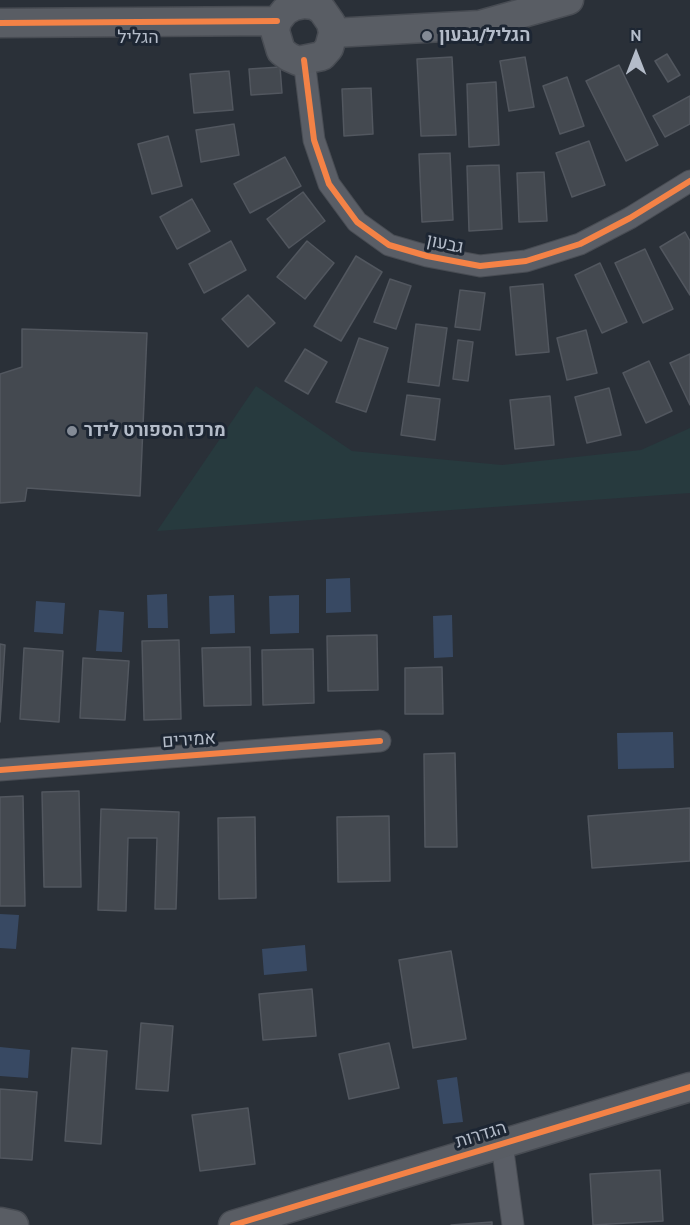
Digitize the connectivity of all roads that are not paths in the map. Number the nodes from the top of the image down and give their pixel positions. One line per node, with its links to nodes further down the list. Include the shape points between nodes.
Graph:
1 (569, 0): 5 (street, via 480,25)
2 (314, 3): 4 (street, via 285,11); 5 (street, via 326,14)
3 (0, 23): 4 (street, הגליל)
4 (276, 29): 6 (street, הגליל); 7 (street, via 281,51 298,61)
5 (333, 33): 7 (street, via 322,56)
6 (0, 39)
7 (304, 60): 8 (street, גבעון, via 314,140 329,184 357,222 389,245 480,266 526,261 580,244)
8 (690, 181)
9 (380, 741): 10 (street, אמירים)
10 (0, 770)
11 (690, 1087): 12 (street, הגדרות)
12 (502, 1144): 13 (street, הגדרות); 18 (street)
13 (281, 1211): 16 (street, הגדרות); 17 (street, הגדרות)
14 (0, 1222): 15 (street)
15 (14, 1225)
16 (234, 1225)
17 (256, 1225)
18 (513, 1225)

